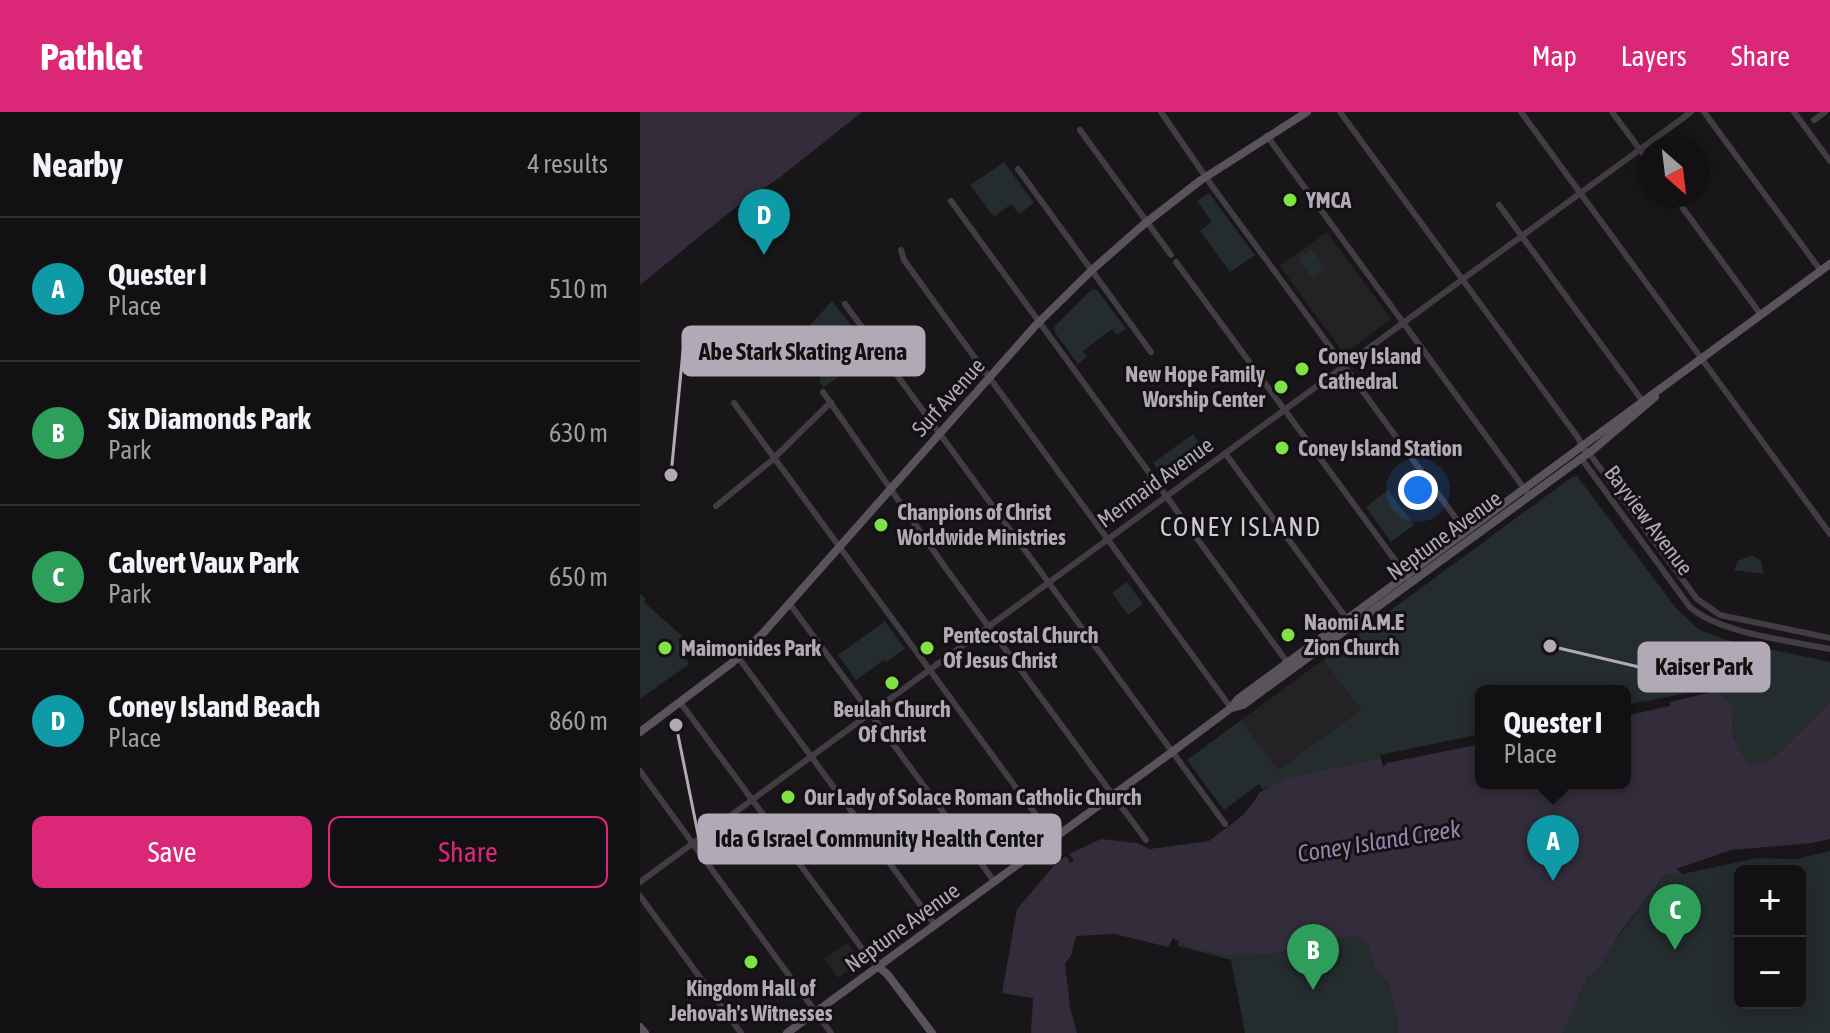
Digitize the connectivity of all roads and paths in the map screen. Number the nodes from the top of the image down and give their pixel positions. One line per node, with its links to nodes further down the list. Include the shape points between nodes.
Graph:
1 (1161, 112): 18 (street)
2 (1307, 112): 12 (main road, Surf Avenue)
3 (1340, 112): 31 (street)
4 (1521, 112): 19 (street)
5 (1612, 112): 14 (street)
6 (1691, 112): 13 (street, Mermaid Avenue)
7 (1704, 112): 30 (street)
8 (1794, 112): 16 (street)
9 (1825, 112): 10 (street)
10 (1814, 120)
11 (1080, 130): 23 (street)
12 (1267, 136): 18 (main road, Surf Avenue); 35 (street)
13 (1658, 136)
14 (1638, 146)
15 (1638, 150): 19 (street, Mermaid Avenue)
16 (1830, 161)
17 (1018, 169): 29 (street)
18 (1207, 177): 23 (main road, Surf Avenue); 38 (street)
19 (1580, 193): 24 (street, Mermaid Avenue); 37 (street)
20 (951, 201): 34 (street)
21 (1499, 205): 24 (street)
22 (1683, 208): 33 (street)
23 (1147, 222): 26 (street); 29 (main road, Surf Avenue)
24 (1521, 236): 31 (street, Mermaid Avenue); 43 (street)
25 (901, 250): 39 (street)
26 (1171, 255)
27 (1176, 262): 44 (street)
28 (1830, 264): 30 (main road, Neptune Avenue)
29 (1092, 270): 34 (main road, Surf Avenue); 36 (street)
30 (1821, 271): 33 (main road, Neptune Avenue)
31 (1462, 279): 35 (street, Mermaid Avenue); 47 (street)
32 (845, 304): 45 (street)
33 (1761, 315): 37 (main road, Neptune Avenue)
34 (1039, 322): 39 (main road, Surf Avenue); 51 (street)
35 (1403, 322): 38 (street, Mermaid Avenue); 50 (street)
36 (1151, 352)
37 (1702, 359): 43 (main road, Neptune Avenue); 54 (street)
38 (1344, 366): 44 (street, Mermaid Avenue); 53 (street)
39 (989, 378): 45 (main road, Surf Avenue); 55 (street)
40 (823, 392): 41 (street)
41 (831, 402): 48 (street); 49 (street)
42 (734, 403): 48 (street)
43 (1644, 404): 47 (main road, Neptune Avenue)
44 (1285, 409): 46 (street, Mermaid Avenue); 57 (street)
45 (939, 434): 49 (main road, Surf Avenue); 58 (street)
46 (1225, 453): 51 (street, Mermaid Avenue); 60 (street)
47 (1584, 453): 50 (main road, Neptune Avenue); 62 (street, Bayview Avenue, via 1705,607 1720,615); 63 (street, Bayview Avenue, via 1699,615 1717,624)
48 (775, 458): 52 (street); 56 (street)
49 (891, 489): 56 (main road, Surf Avenue); 61 (street)
50 (1527, 492): 53 (main road, Neptune Avenue); 57 (main road, Neptune Avenue)
51 (1166, 496): 55 (street, Mermaid Avenue); 65 (street)
52 (716, 506)
53 (1466, 532): 57 (main road, Neptune Avenue)
54 (1830, 534)
55 (1107, 539): 58 (street, Mermaid Avenue); 68 (street)
56 (839, 546): 59 (main road, Surf Avenue); 66 (street)
57 (1409, 578): 60 (main road, Neptune Avenue); 65 (main road, Neptune Avenue)
58 (1048, 583): 61 (street, Mermaid Avenue); 71 (street)
59 (789, 603): 64 (main road, Surf Avenue); 69 (street)
60 (1347, 619): 65 (main road, Neptune Avenue)
61 (989, 626): 66 (street, Mermaid Avenue); 74 (street)
62 (1830, 638)
63 (1830, 649)
64 (738, 657): 67 (main road, Surf Avenue); 72 (street)
65 (1290, 665): 68 (main road, Neptune Avenue)
66 (929, 670): 69 (street, Mermaid Avenue); 77 (street)
67 (680, 702): 70 (main road, Surf Avenue); 75 (street)
68 (1231, 708): 71 (main road, Neptune Avenue)
69 (870, 713): 72 (street, Mermaid Avenue); 80 (street)
70 (640, 732)
71 (1172, 752): 74 (main road, Neptune Avenue); 76 (street)
72 (811, 756): 75 (street, Mermaid Avenue); 83 (street)
73 (640, 771): 79 (street)
74 (1113, 795): 77 (main road, Neptune Avenue); 78 (street)
75 (752, 800): 79 (street, Mermaid Avenue); 84 (street)
76 (1225, 824)
77 (1053, 838): 80 (main road, Neptune Avenue)
78 (1146, 840)
79 (693, 843): 81 (street, Mermaid Avenue); 85 (street)
80 (994, 881): 83 (main road, Neptune Avenue)
81 (640, 882)
82 (640, 896): 88 (street)
83 (935, 925): 84 (main road, Neptune Avenue)
84 (879, 967): 85 (main road, Neptune Avenue); 91 (main road)
85 (816, 1012): 89 (main road, Neptune Avenue); 90 (street)
86 (640, 1027): 87 (main road)
87 (645, 1033)
88 (741, 1033)
89 (787, 1033)
90 (831, 1033)
91 (932, 1033)

